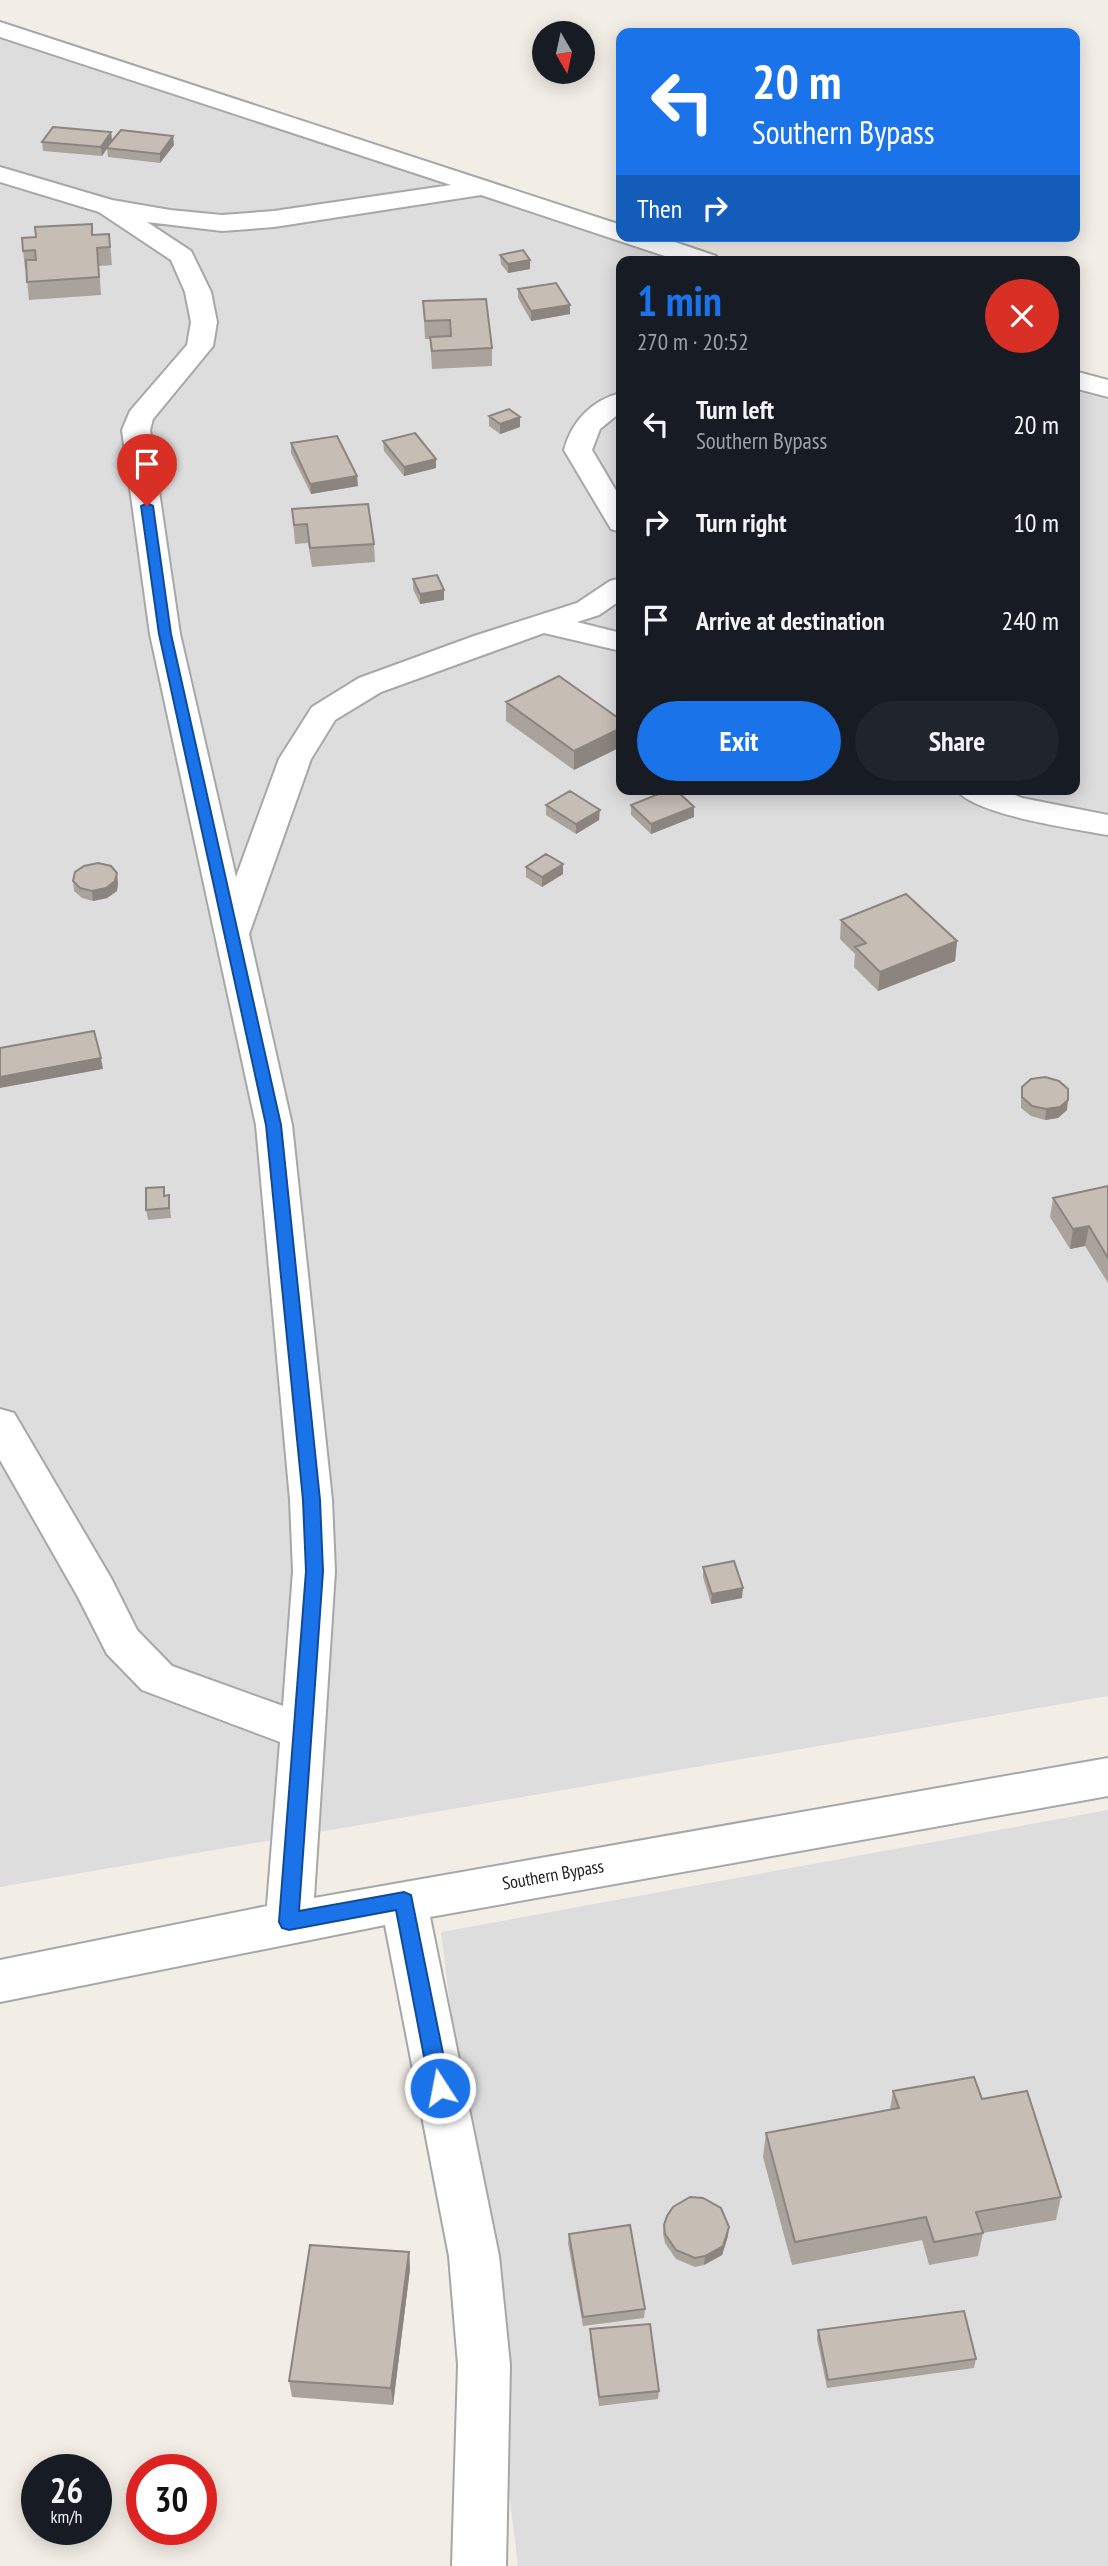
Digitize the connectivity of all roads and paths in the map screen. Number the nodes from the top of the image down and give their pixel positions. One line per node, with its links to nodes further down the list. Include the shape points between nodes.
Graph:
1 (0, 29): 3 (street)
2 (0, 174): 4 (street)
3 (481, 189): 4 (street, via 222,223); 5 (street)
4 (108, 207): 17 (street, via 182,256 198,292 204,322 200,346 139,417 136,430 165,634)
5 (616, 231)
6 (647, 242): 7 (street)
7 (687, 256)
8 (1080, 381): 9 (street)
9 (1108, 389)
10 (616, 404): 11 (street, via 600,412 582,432 578,450)
11 (616, 515)
12 (616, 590): 13 (street, via 588,610)
13 (543, 624): 14 (street); 17 (street, via 370,685 323,714 295,760)
14 (616, 641)
15 (986, 795): 16 (street, via 1013,806)
16 (1108, 825)
17 (231, 936): 19 (street, via 274,1125 311,1500 314,1571)
18 (0, 1424): 19 (street, via 122,1642 157,1678)
19 (301, 1731): 22 (street)
20 (1108, 1777): 21 (street, Southern Bypass)
21 (404, 1901): 22 (street, Southern Bypass); 24 (street, via 474,2256 484,2365)
22 (289, 1922): 23 (street, Southern Bypass)
23 (0, 1981)
24 (480, 2566)

